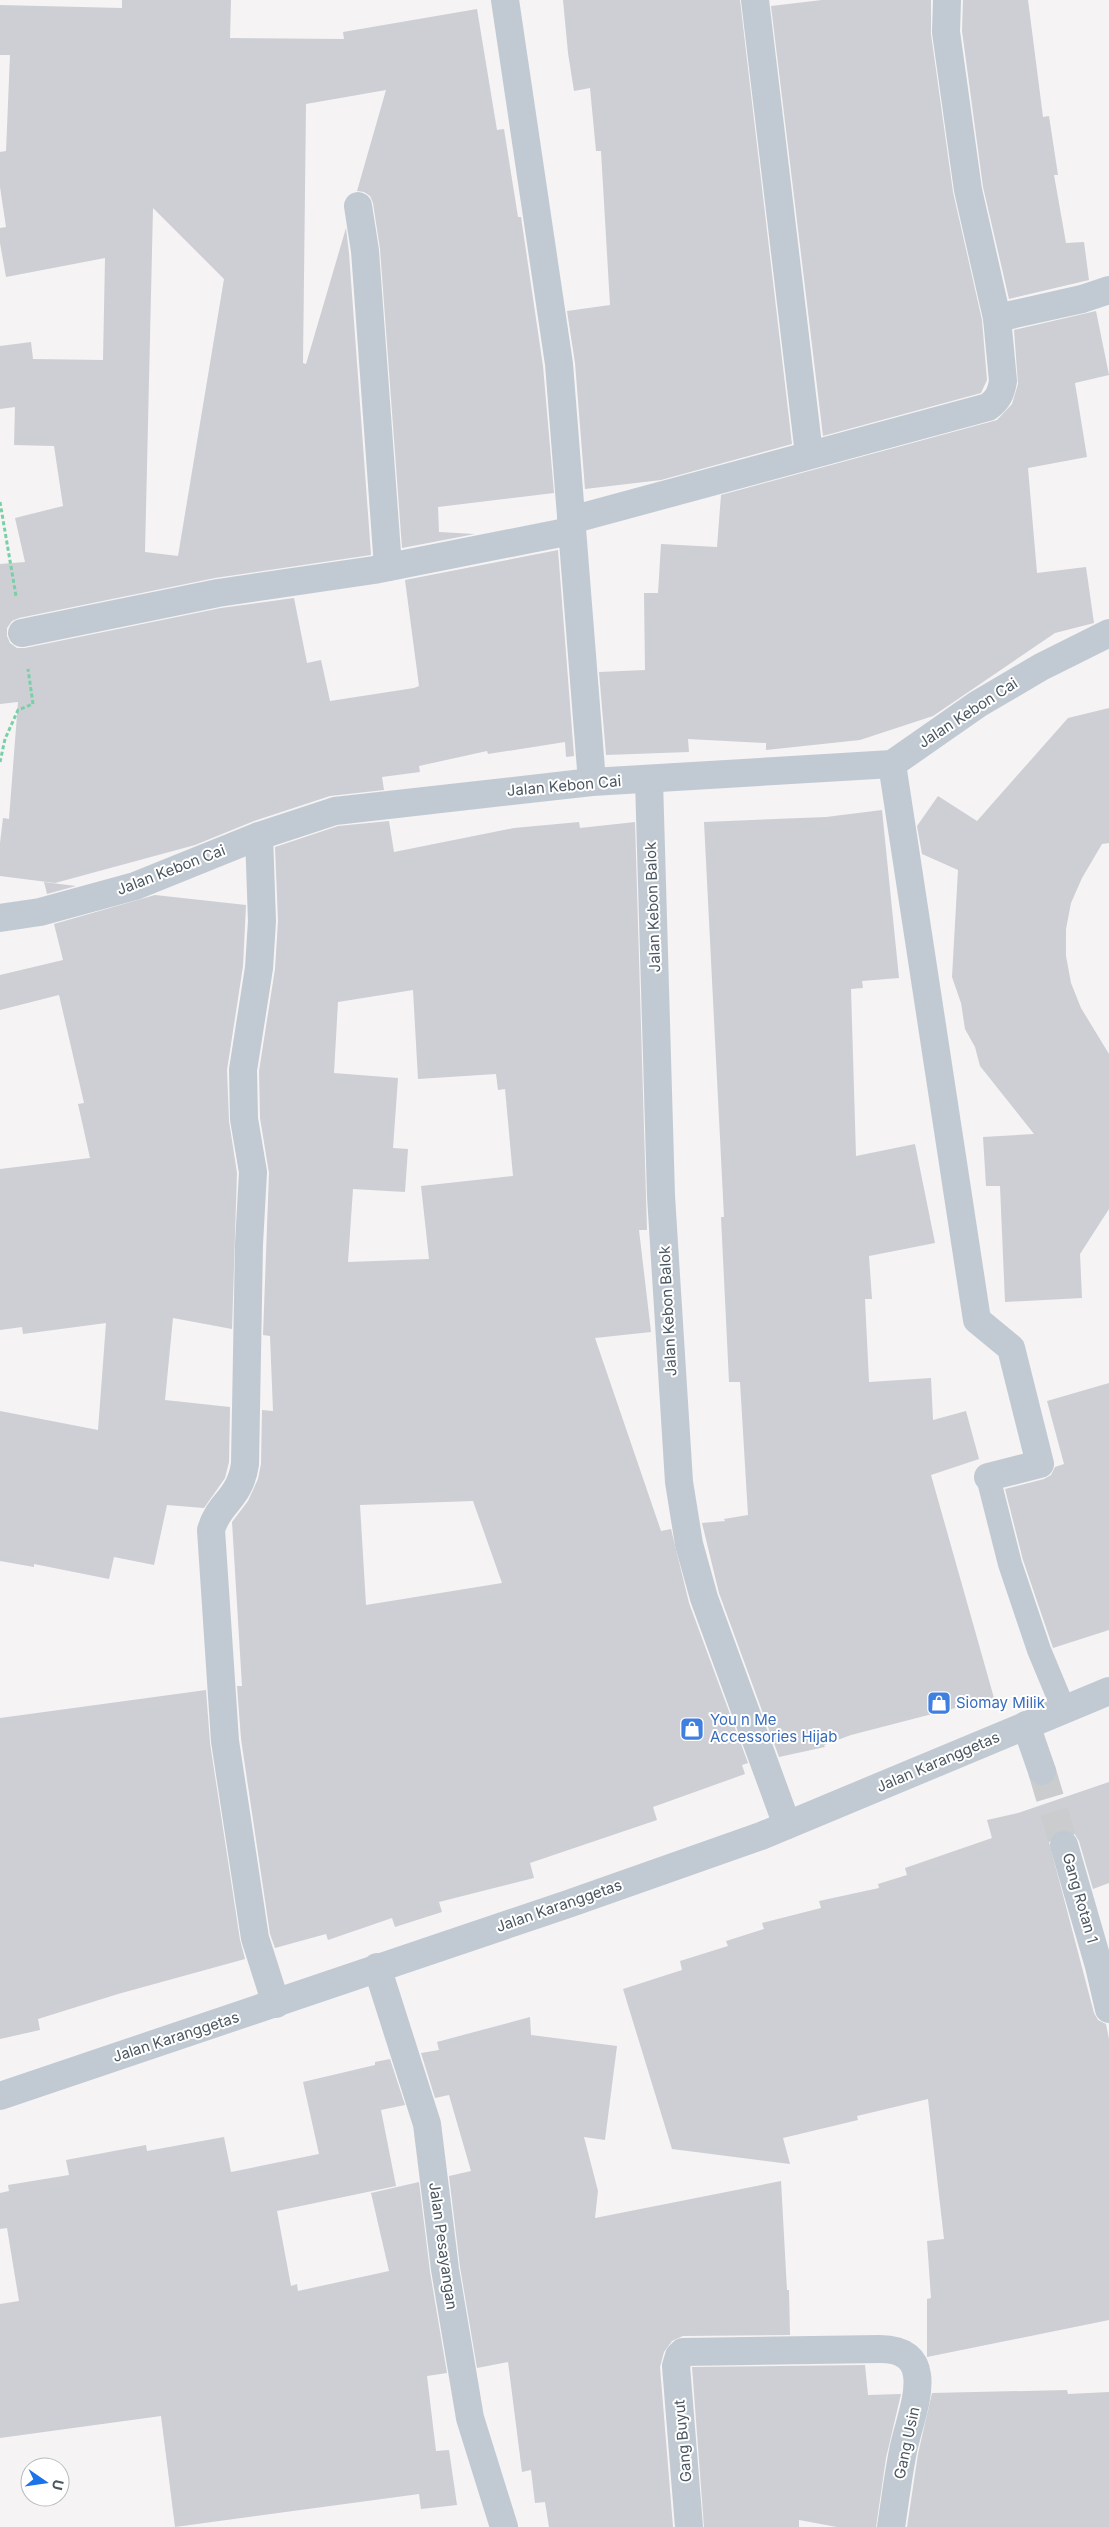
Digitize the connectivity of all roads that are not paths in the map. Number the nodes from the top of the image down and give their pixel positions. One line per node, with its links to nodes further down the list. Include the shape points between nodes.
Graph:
1 (505, 0): 8 (street, via 559,364)
2 (755, 0): 7 (street)
3 (947, 0): 6 (street, via 946,32 968,190)
4 (358, 206): 9 (street, via 365,251)
5 (1109, 290): 6 (street)
6 (997, 318): 7 (street, via 1003,382 995,402 988,407)
7 (809, 454): 8 (street)
8 (571, 525): 9 (street); 14 (street)
9 (388, 567): 10 (street, via 218,593)
10 (22, 633)
11 (1109, 633): 12 (street, Jalan Kebon Cai, via 1041,666 978,704)
12 (892, 764): 13 (street, Jalan Kebon Cai); 17 (street, via 977,1320 1011,1348 1040,1464)
13 (649, 780): 14 (street, Jalan Kebon Cai); 22 (street, Jalan Kebon Balok, via 661,1196 679,1482 689,1544 704,1598)
14 (592, 782): 15 (street, Jalan Kebon Cai, via 335,811)
15 (259, 836): 16 (street, Jalan Kebon Cai, via 135,886 40,912); 25 (street, via 262,921 259,968 243,1070 244,1119 254,1172 249,1244 245,1464 240,1486 214,1518 211,1530 225,1741 256,1938)
16 (0, 918)
17 (988, 1478): 19 (lane, via 1010,1564 1039,1650)
18 (1109, 1691): 19 (street, Jalan Karanggetas)
19 (1064, 1710): 20 (street, Jalan Karanggetas)
20 (1026, 1725): 21 (street); 22 (street, Jalan Karanggetas)
21 (1042, 1771)
22 (787, 1825): 24 (street, Jalan Karanggetas, via 568,1904)
23 (1064, 1845): 26 (street, Gang Rotan 1)
24 (377, 1967): 25 (street, Jalan Karanggetas); 29 (street, Jalan Pesayangan, via 427,2124 445,2269 470,2418)
25 (276, 2004): 27 (street, Jalan Karanggetas)
26 (1109, 2010)
27 (0, 2096)
28 (679, 2356): 30 (street, Gang Buyut, via 676,2366); 31 (street, Gang Usin, via 687,2351 890,2349 910,2360 919,2381 918,2390 903,2449)
29 (504, 2527)
30 (689, 2527)
31 (891, 2527)

